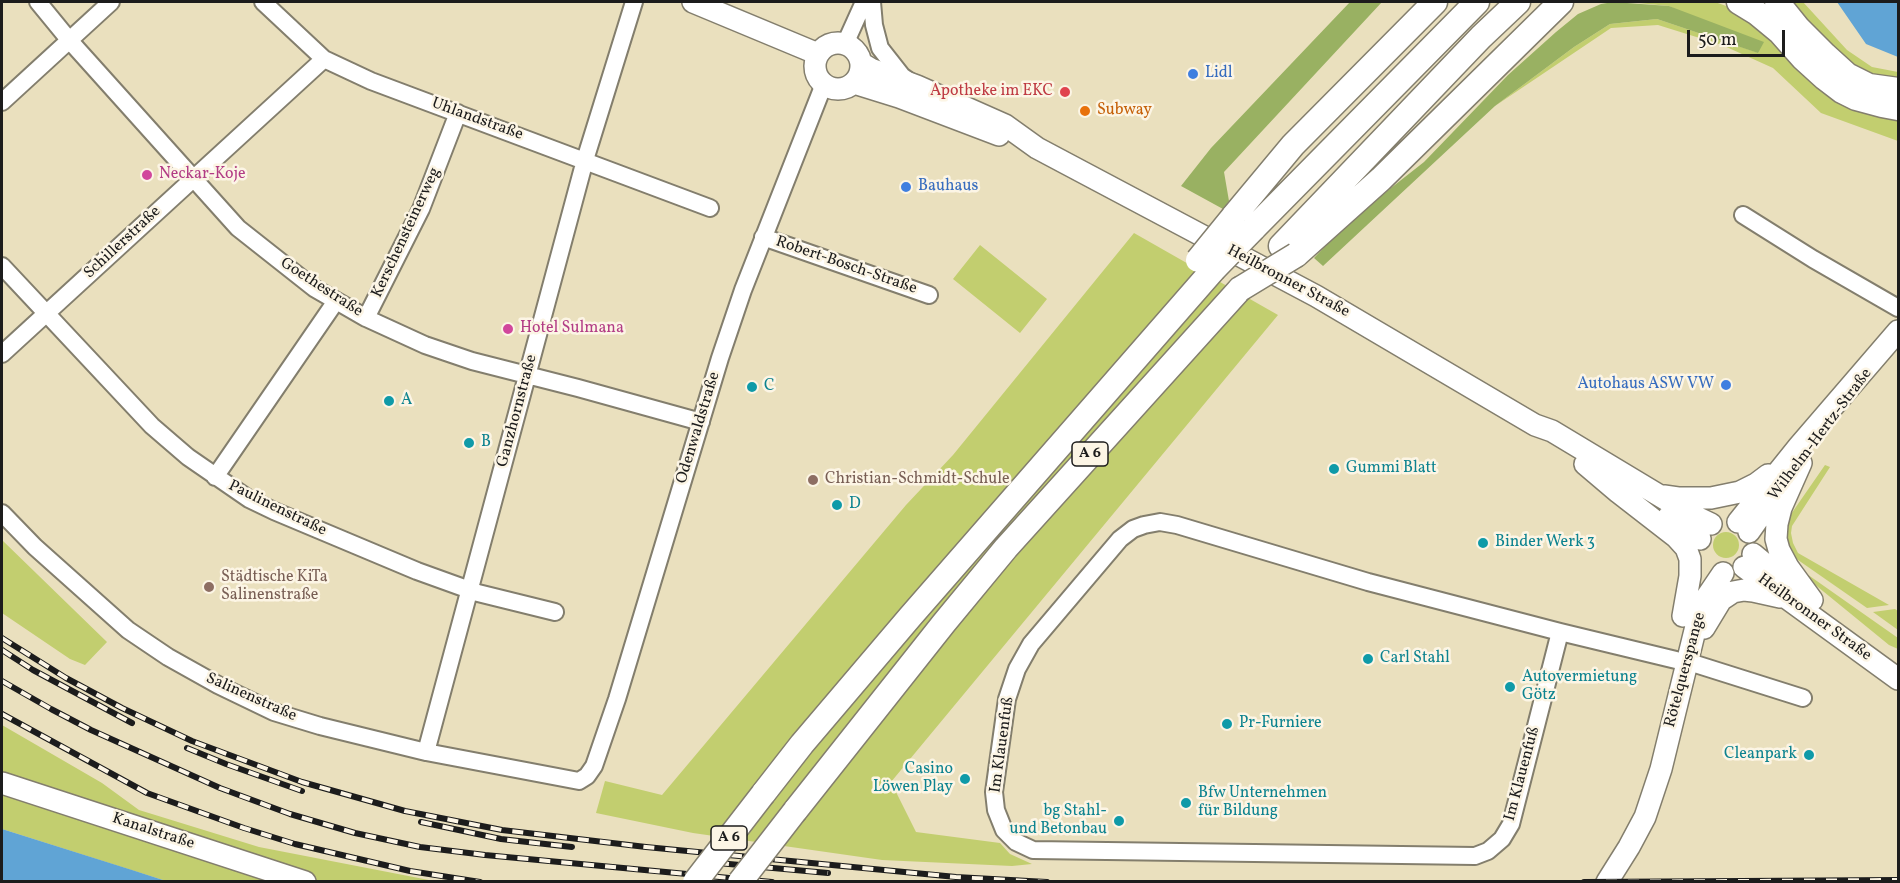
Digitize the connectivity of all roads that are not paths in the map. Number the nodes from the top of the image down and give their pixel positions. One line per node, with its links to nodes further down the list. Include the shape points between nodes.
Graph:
1 (38, 2): 16 (street, Goethestraße)
2 (111, 2): 16 (street)
3 (263, 2): 19 (street, Uhlandstraße)
4 (634, 2): 28 (street, Ganzhornstraße)
5 (693, 2): 18 (main road)
6 (864, 2): 17 (street)
7 (872, 2): 22 (street, via 880,48 902,76)
8 (1435, 2): 32 (highway, via 1293,145)
9 (1477, 2): 32 (highway, A 6)
10 (1518, 2): 34 (highway)
11 (1561, 2): 15 (highway)
12 (1573, 2): 15 (highway)
13 (1739, 2): 25 (highway, via 1780,32 1842,91)
14 (1776, 2): 23 (highway, via 1847,75 1869,86)
15 (1536, 27): 34 (highway, via 1381,179)
16 (70, 40): 24 (street); 29 (street, Goethestraße)
17 (845, 44): 18 (main road, via 830,44); 20 (main road, via 856,51)
18 (818, 54): 21 (main road, via 815,70)
19 (324, 59): 26 (street, Uhlandstraße); 29 (street, Schillerstraße)
20 (858, 73): 21 (main road, via 847,87 831,88); 22 (main road, Heilbronner Straße, via 871,69); 27 (main road, Heilbronner Straße, via 900,97)
21 (824, 84): 33 (street, Odenwaldstraße)
22 (918, 86): 27 (main road, Heilbronner Straße, via 1005,125)
23 (1899, 90)
24 (2, 102)
25 (1899, 108)
26 (458, 113): 28 (street, Uhlandstraße); 40 (street, Kerschensteinerweg, via 421,209)
27 (1037, 148): 45 (main road, Heilbronner Straße, via 1316,296)
28 (585, 160): 30 (street, Uhlandstraße); 43 (street, Ganzhornstraße)
29 (192, 178): 37 (street, Goethestraße, via 238,228); 39 (street, Schillerstraße)
30 (710, 208)
31 (1743, 215): 38 (street)
32 (1243, 223): 69 (highway, A 6, bridge, via 1102,395 802,744)
33 (763, 237): 36 (street, Robert-Bosch-Straße); 44 (street, Odenwaldstraße)
34 (1288, 250): 70 (highway, A 6, bridge, via 1240,289 1006,548)
35 (2, 266): 39 (street, Paulinenstraße)
36 (929, 295)
37 (336, 302): 40 (street, Goethestraße); 48 (street)
38 (1899, 308)
39 (46, 314): 42 (street, Schillerstraße); 48 (street, Paulinenstraße, via 152,426)
40 (366, 318): 43 (street, Goethestraße, via 424,345)
41 (1895, 335): 46 (main road, Wilhelm-Hertz-Straße, via 1846,404)
42 (2, 354)
43 (528, 375): 44 (street, Goethestraße); 55 (street, Ganzhornstraße)
44 (701, 422): 66 (street, Odenwaldstraße, via 617,699)
45 (1535, 425): 47 (main road, Heilbronner Straße); 49 (main road, Heilbronner Straße)
46 (1800, 455): 49 (main road, via 1740,492 1701,499); 51 (main road, Wilhelm-Hertz-Straße, via 1763,512); 57 (main road, via 1781,508 1776,539 1788,567)
47 (1577, 458): 52 (main road, Heilbronner Straße, via 1684,526); 59 (main road, via 1686,548 1690,576)
48 (215, 477): 55 (street, Paulinenstraße, via 274,512)
49 (1657, 495): 52 (main road, Heilbronner Straße, via 1690,514)
50 (2, 513): 65 (street, Salinenstraße, via 128,630 218,686 274,712)
51 (1744, 527): 52 (main road, via 1729,519 1720,520); 53 (main road, via 1754,542)
52 (1706, 532): 54 (main road, via 1701,556)
53 (1748, 561): 54 (main road, via 1734,573); 56 (main road, Heilbronner Straße); 57 (main road, Heilbronner Straße)
54 (1714, 568): 59 (main road, Rötelquerspange); 61 (main road, Rötelquerspange)
55 (469, 590): 58 (street, Paulinenstraße); 65 (street, Ganzhornstraße)
56 (1788, 599): 61 (main road, via 1753,591 1733,592 1721,600); 63 (main road, Heilbronner Straße)
57 (1812, 600): 62 (main road, Heilbronner Straße)
58 (555, 612)
59 (1683, 616): 61 (main road, Rötelquerspange)
60 (1560, 632): 60 (street, Im Klauenfuß, via 1368,582 1177,525 1144,525 1120,538 1031,644 1017,669 1007,699 994,792 996,810 1004,830 1016,842 1033,850 1474,856 1488,851 1512,824); 61 (street, Im Klauenfuß)
61 (1685, 658): 64 (street, Im Klauenfuß); 71 (main road, Rötelquerspange, via 1661,769 1645,817)
62 (1899, 663)
63 (1899, 679)
64 (1803, 698)
65 (426, 752): 66 (street, Salinenstraße, via 579,781)
66 (587, 776)
67 (2, 783): 68 (main road, Kanalstraße)
68 (305, 882)
69 (695, 882)
70 (740, 882)
71 (1608, 882)

